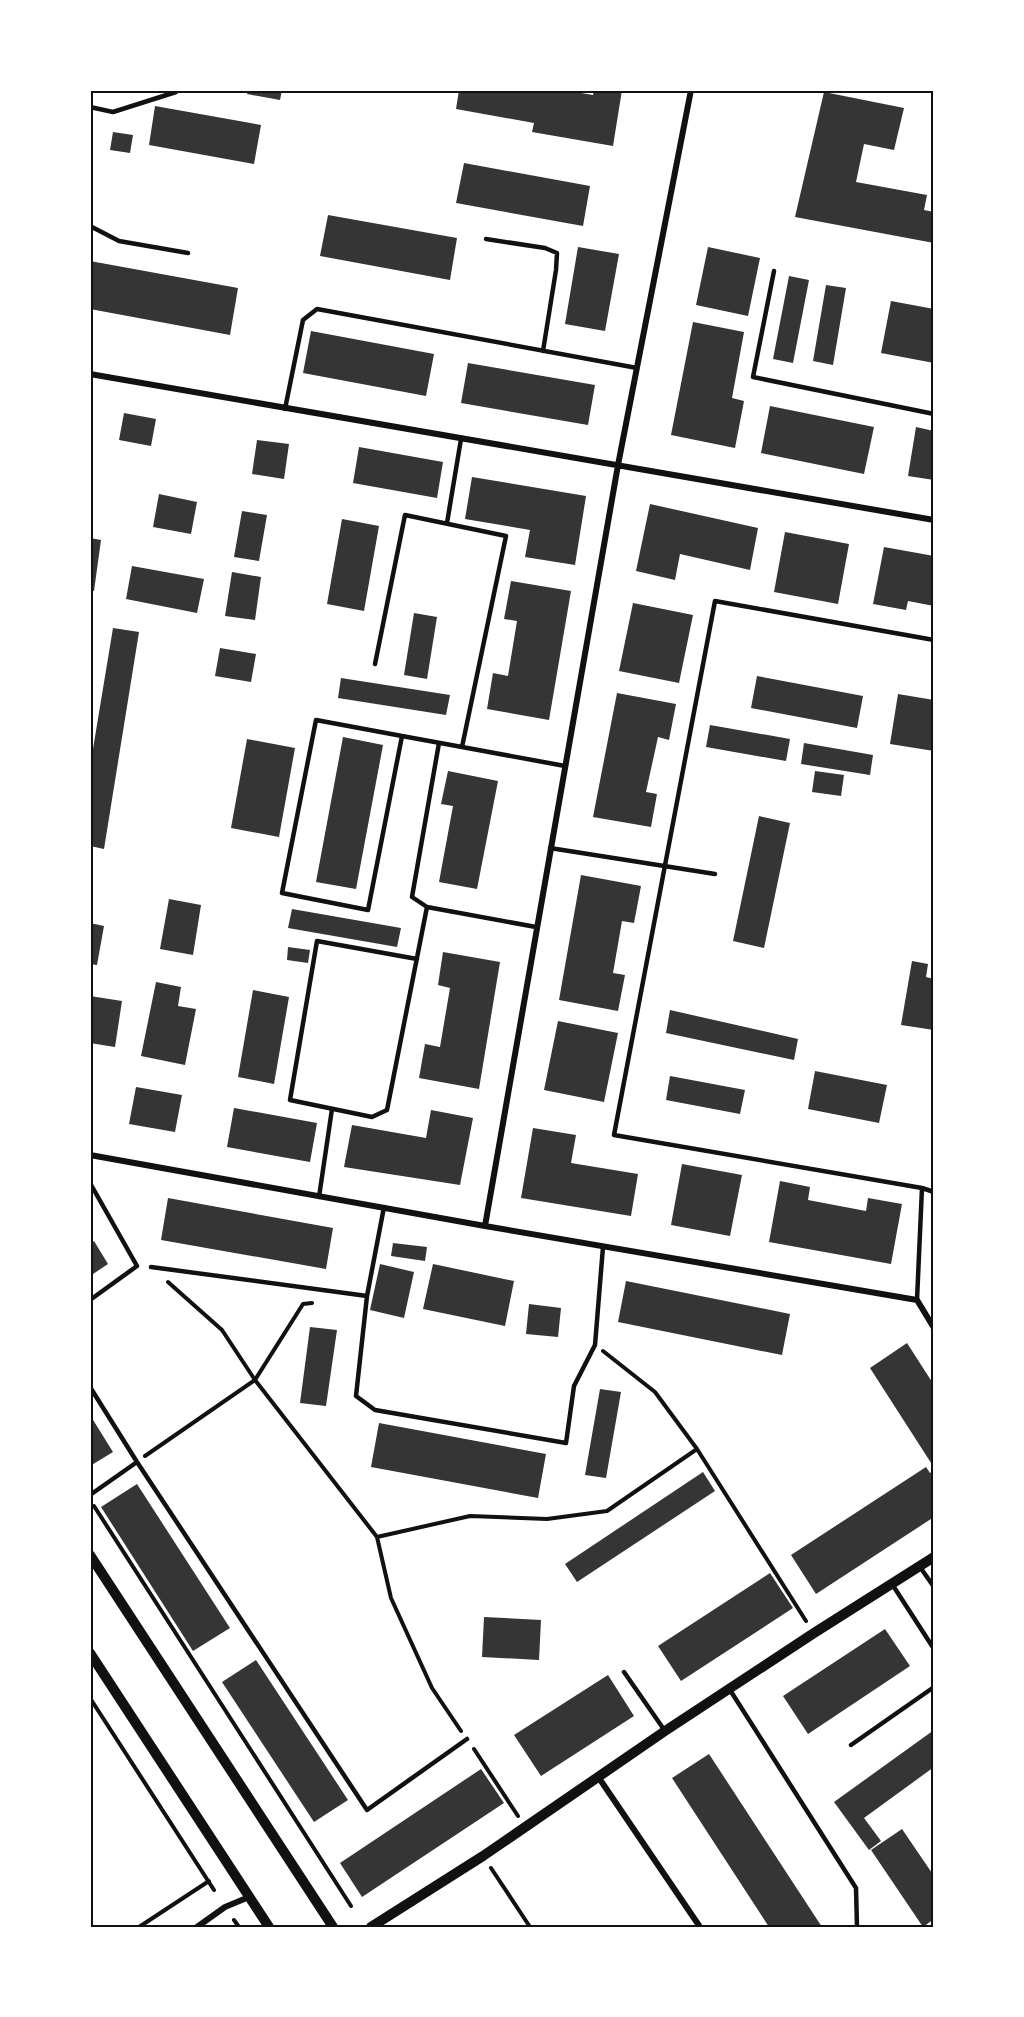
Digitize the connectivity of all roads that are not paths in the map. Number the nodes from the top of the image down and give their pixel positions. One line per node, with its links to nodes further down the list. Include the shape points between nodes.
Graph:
1 (176, 90): 3 (lane, via 113,112)
2 (691, 90): 9 (street)
3 (90, 107)
4 (90, 226): 6 (lane, via 119,241)
5 (486, 239): 8 (lane, via 546,248 557,254)
6 (188, 253)
7 (774, 271): 12 (lane, via 753,377)
8 (543, 351): 9 (lane); 11 (lane, via 317,309 303,320)
9 (637, 368): 14 (street)
10 (90, 374): 11 (street)
11 (285, 409): 13 (street)
12 (934, 414)
13 (461, 439): 14 (street); 16 (lane)
14 (618, 465): 15 (street); 22 (street)
15 (934, 520)
16 (447, 523): 18 (lane, via 405,515); 21 (lane, via 506,536)
17 (934, 640): 24 (lane, via 715,602)
18 (375, 664)
19 (402, 736): 19 (lane, via 368,910 282,893 316,720); 20 (lane)
20 (439, 743): 21 (lane); 26 (lane, via 412,897)
21 (462, 747): 22 (lane)
22 (565, 765): 23 (street)
23 (550, 848): 24 (lane); 27 (street)
24 (665, 866): 25 (lane); 32 (lane, via 614,1135)
25 (715, 874)
26 (427, 907): 27 (lane); 28 (lane)
27 (536, 927): 36 (street)
28 (417, 959): 29 (lane, via 387,1110 372,1117); 29 (lane, via 317,941 290,1100)
29 (332, 1109): 34 (lane)
30 (90, 1155): 34 (street)
31 (90, 1183): 40 (lane, via 137,1266)
32 (922, 1188): 33 (lane); 41 (lane)
33 (934, 1192)
34 (319, 1197): 35 (street)
35 (384, 1207): 36 (street); 39 (lane)
36 (484, 1226): 37 (street)
37 (603, 1247): 39 (lane, via 596,1345 574,1386 566,1443 375,1410 356,1396); 41 (street)
38 (151, 1267): 39 (lane)
39 (367, 1296)
40 (90, 1300)
41 (917, 1300): 42 (street)
42 (934, 1328)
43 (90, 1387): 44 (lane)
44 (137, 1462): 45 (lane); 57 (lane, via 367,1810)
45 (90, 1495)
46 (90, 1555): 63 (street)
47 (934, 1557): 48 (street)
48 (920, 1567): 49 (street); 50 (lane)
49 (892, 1584): 51 (lane); 55 (street)
50 (934, 1587)
51 (934, 1649)
52 (90, 1653): 60 (street)
53 (624, 1672): 56 (lane)
54 (934, 1687): 58 (lane)
55 (730, 1690): 56 (street); 66 (lane, via 856,1888)
56 (665, 1731): 59 (street)
57 (467, 1739)
58 (851, 1744)
59 (599, 1778): 64 (street); 65 (street)
60 (249, 1897): 61 (street, via 225,1907); 62 (street)
61 (197, 1927)
62 (269, 1927)
63 (333, 1927)
64 (371, 1927)
65 (700, 1927)
66 (857, 1927)

